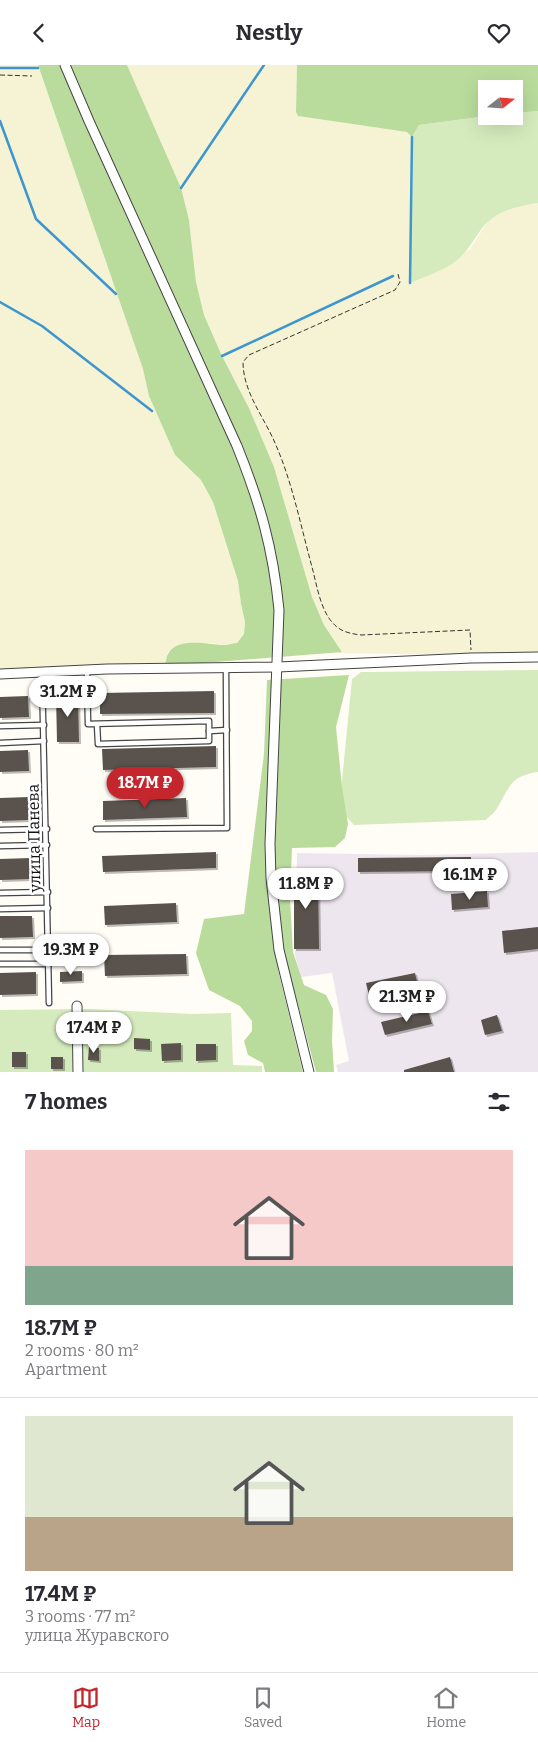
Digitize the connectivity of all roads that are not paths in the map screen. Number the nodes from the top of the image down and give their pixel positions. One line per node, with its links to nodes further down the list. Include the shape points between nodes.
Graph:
1 (65, 65): 4 (street, via 252,484 268,532 276,581)
2 (538, 657): 4 (street)
3 (226, 667): 4 (street); 5 (street); 12 (lane)
4 (278, 667): 31 (street, via 271,878 279,950)
5 (87, 670): 6 (street); 8 (lane, via 88,724)
6 (42, 672): 7 (street); 9 (lane, улица Панева)
7 (0, 674)
8 (97, 724): 11 (lane, via 209,721); 11 (lane, via 98,744 209,741)
9 (44, 725): 10 (lane); 13 (lane, улица Панева)
10 (0, 726)
11 (209, 731): 12 (lane)
12 (227, 731): 16 (lane, via 227,828)
13 (44, 741): 14 (lane); 15 (lane, улица Панева)
14 (0, 743)
15 (46, 829): 17 (lane); 18 (lane, улица Панева)
16 (96, 829)
17 (0, 830)
18 (47, 845): 19 (lane); 20 (lane, улица Панева)
19 (0, 846)
20 (48, 892): 21 (lane); 22 (lane, улица Панева)
21 (0, 893)
22 (48, 908): 23 (lane); 25 (lane, улица Панева)
23 (0, 909)
24 (0, 950): 25 (lane)
25 (48, 950): 27 (lane, улица Панева)
26 (0, 964): 27 (lane)
27 (49, 964): 28 (lane, улица Панева)
28 (49, 1003)
29 (77, 1006): 30 (street)
30 (78, 1072)
31 (309, 1072)

